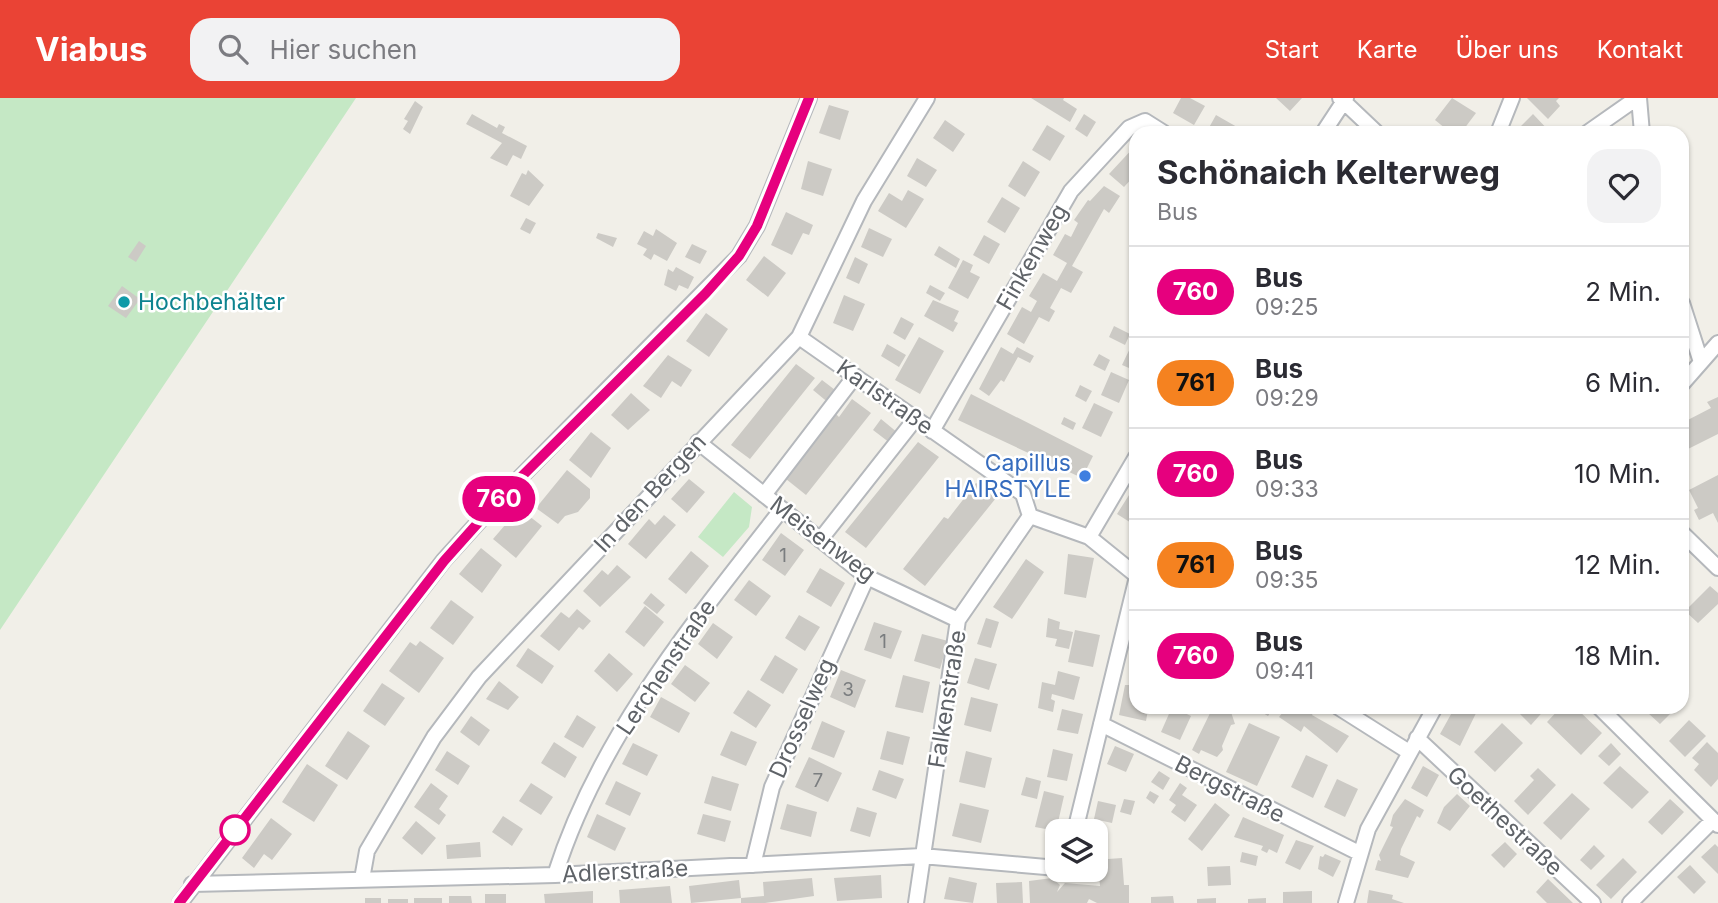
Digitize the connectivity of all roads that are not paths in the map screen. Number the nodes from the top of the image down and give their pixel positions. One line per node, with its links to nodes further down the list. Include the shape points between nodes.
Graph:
1 (809, 98): 49 (street, via 757,226 739,256 444,561)
2 (927, 98): 15 (street, In den Bergen, via 864,201)
3 (1512, 98): 10 (street)
4 (1638, 98): 11 (street); 12 (street)
5 (1343, 99): 8 (street); 9 (street)
6 (1134, 126): 7 (street, Finkenweg, via 1145,121)
7 (1153, 126)
8 (1327, 126)
9 (1370, 126)
10 (1501, 126)
11 (1597, 126)
12 (1641, 126)
13 (1129, 128): 21 (street, Finkenweg, via 1071,191)
14 (1689, 325): 17 (street)
15 (799, 337): 18 (street, Karlstraße); 22 (street, In den Bergen)
16 (1718, 343): 17 (street)
17 (1701, 362): 19 (street)
18 (855, 376): 20 (street, Karlstraße); 24 (street)
19 (1689, 376)
20 (916, 418): 21 (street, Karlstraße); 28 (street)
21 (932, 430): 26 (street, Karlstraße, via 1023,494)
22 (698, 442): 24 (street, Meisenweg); 48 (street, In den Bergen, via 479,677 435,737 367,852)
23 (1129, 469): 27 (street)
24 (764, 495): 25 (street, Meisenweg)
25 (782, 509): 28 (street, Meisenweg); 47 (street, Lerchenstraße, via 653,678 568,831)
26 (1030, 516): 27 (street); 34 (street, Falkenstraße)
27 (1089, 537): 31 (street)
28 (820, 540): 32 (street, Meisenweg)
29 (1689, 540): 30 (street)
30 (1718, 568)
31 (1129, 569)
32 (867, 577): 34 (street, Meisenweg); 45 (street, Drosselweg, via 772,787)
33 (1129, 610): 38 (street)
34 (958, 620): 44 (street, Falkenstraße)
35 (1349, 714): 40 (street)
36 (1431, 714): 39 (street)
37 (1607, 714): 42 (street)
38 (1101, 724): 41 (street); 43 (street, Bergstraße)
39 (1417, 738): 40 (street); 53 (street, Goethestraße)
40 (1409, 752): 43 (street)
41 (1078, 819)
42 (1715, 823): 54 (street)
43 (1359, 853): 52 (street)
44 (922, 856): 45 (street, Adlerstraße); 46 (street, Adlerstraße); 51 (street, Falkenstraße)
45 (753, 865): 47 (street, Adlerstraße)
46 (1045, 867)
47 (555, 875): 48 (street, Adlerstraße)
48 (362, 879): 49 (street, Adlerstraße)
49 (192, 884): 50 (street)
50 (180, 903)
51 (916, 903)
52 (1346, 903)
53 (1593, 903)
54 (1630, 903)

